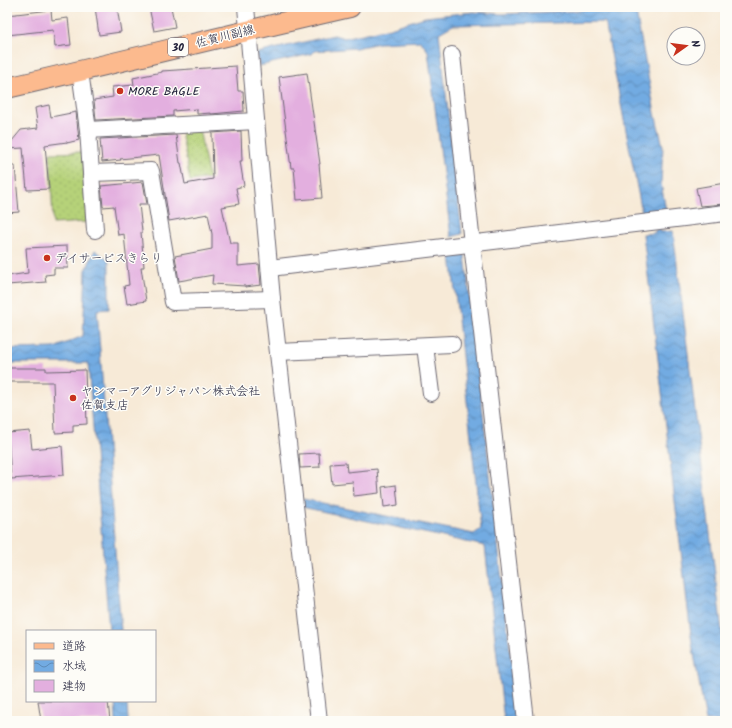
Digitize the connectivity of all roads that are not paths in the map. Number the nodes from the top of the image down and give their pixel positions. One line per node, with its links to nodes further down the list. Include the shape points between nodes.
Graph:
1 (246, 7): 3 (street)
2 (350, 7): 3 (main road, 佐賀川副線 / 30)
3 (248, 30): 5 (main road, 佐賀川副線 / 30); 7 (street)
4 (452, 55): 12 (street)
5 (80, 72): 6 (main road, 佐賀川副線 / 30); 8 (street)
6 (7, 88)
7 (256, 121): 8 (street); 13 (street)
8 (88, 130): 9 (street)
9 (91, 173): 11 (street); 14 (street, via 151,171 173,302)
10 (725, 213): 12 (street)
11 (95, 230)
12 (472, 244): 13 (street); 20 (street)
13 (270, 268): 14 (street)
14 (272, 299): 17 (street)
15 (452, 344): 16 (street)
16 (425, 346): 17 (street); 18 (street)
17 (278, 352): 19 (street)
18 (431, 393)
19 (319, 721)
20 (526, 721)

